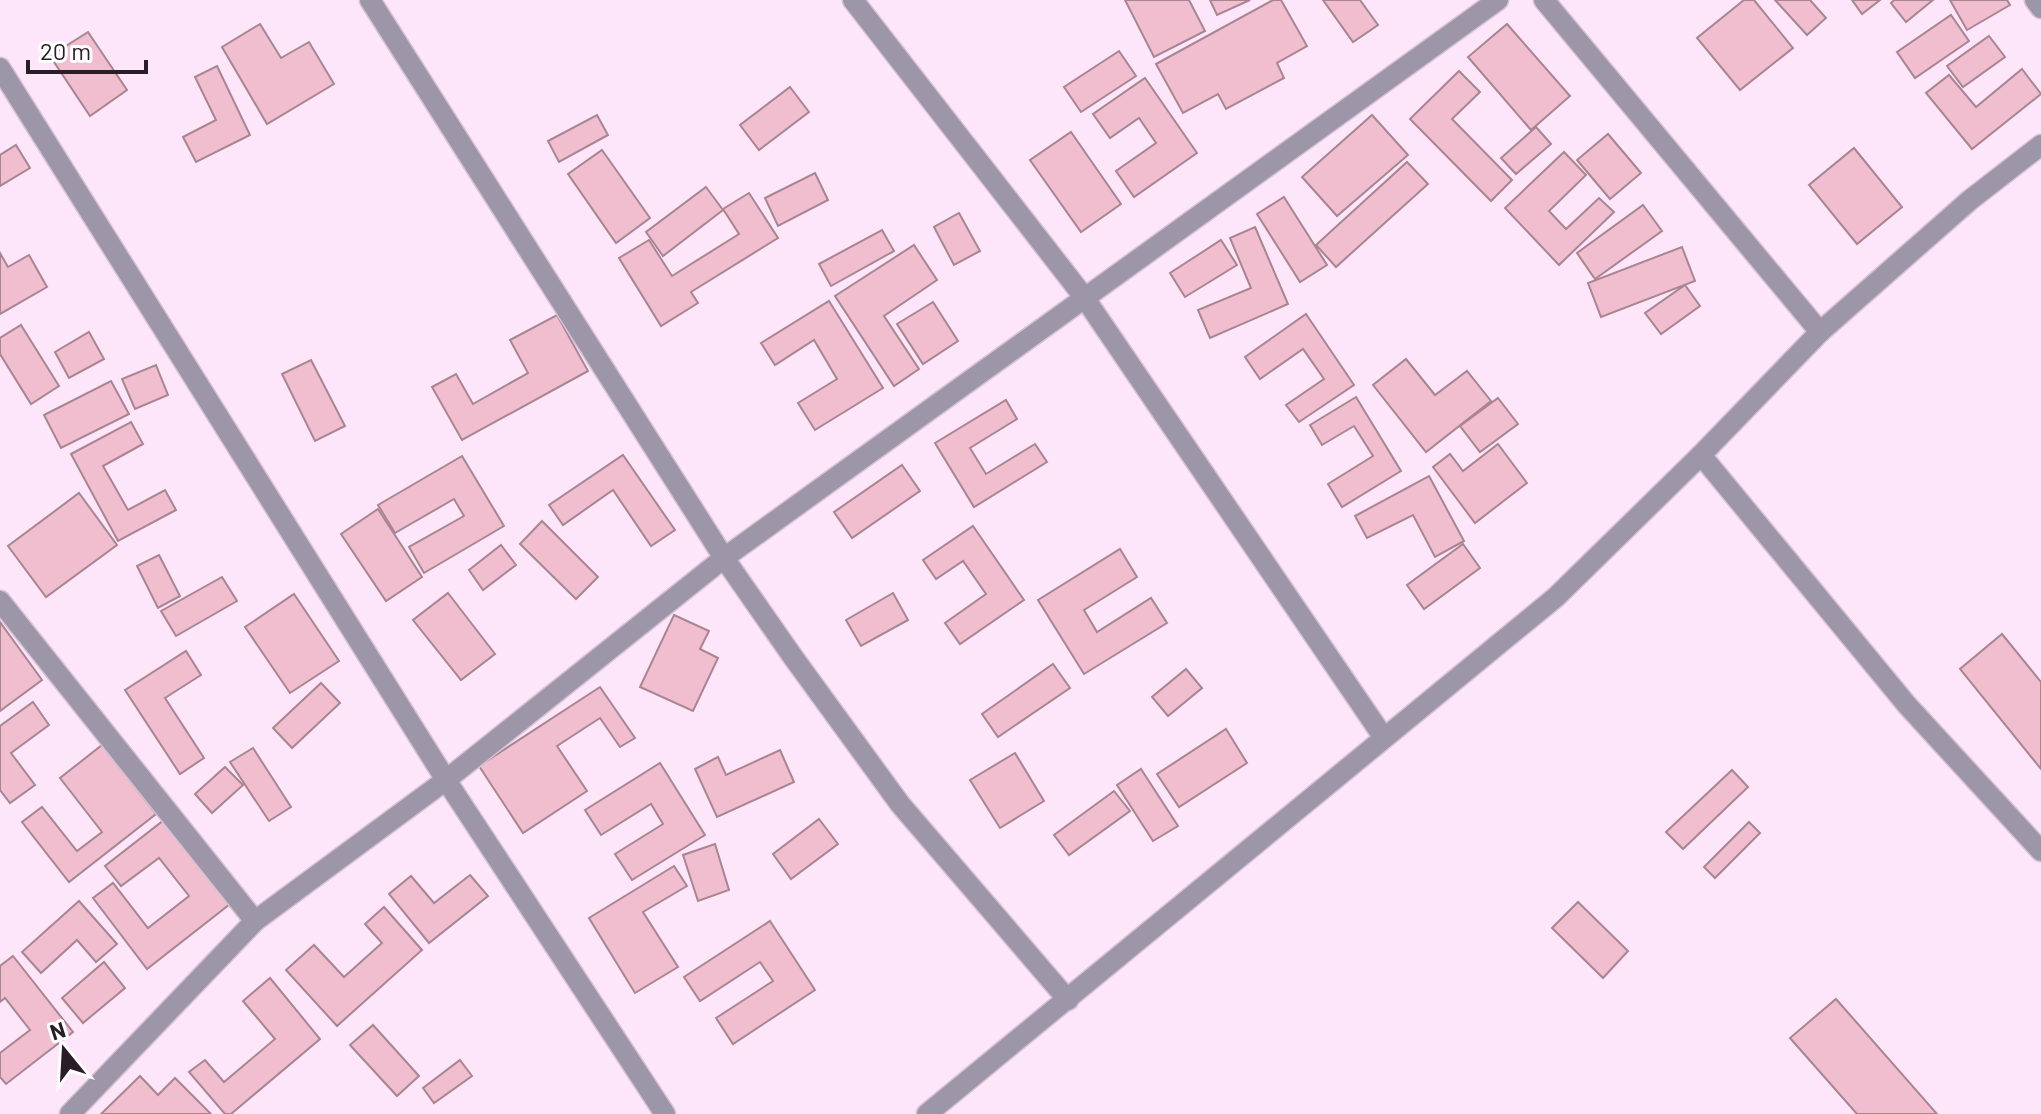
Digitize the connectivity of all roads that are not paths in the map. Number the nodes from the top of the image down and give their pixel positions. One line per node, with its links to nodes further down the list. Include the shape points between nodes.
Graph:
1 (370, 0): 12 (street)
2 (853, 0): 9 (street)
3 (1498, 0): 9 (street)
4 (1544, 0): 10 (street)
5 (2035, 0): 6 (street)
6 (2041, 8)
7 (0, 68): 15 (street)
8 (2041, 145): 10 (street)
9 (1084, 297): 12 (street); 14 (street)
10 (1820, 332): 11 (street)
11 (1701, 455): 14 (street, via 1556,597); 16 (street, via 1907,705)
12 (724, 558): 15 (street); 18 (street, via 900,804)
13 (0, 601): 17 (street)
14 (1384, 738): 18 (street)
15 (446, 780): 17 (street); 20 (street)
16 (2041, 851)
17 (255, 921): 19 (street)
18 (1068, 1000): 21 (street)
19 (70, 1114)
20 (665, 1114)
21 (927, 1114)

